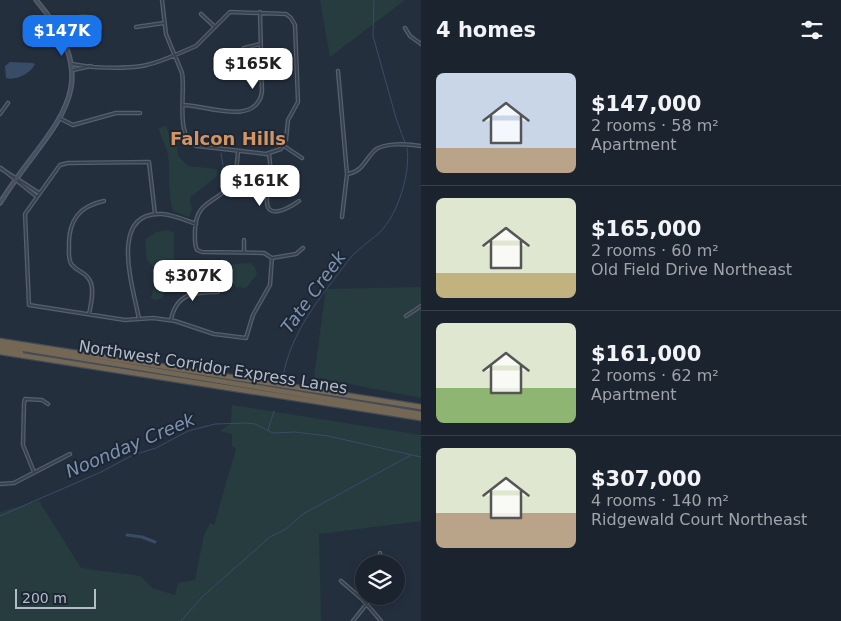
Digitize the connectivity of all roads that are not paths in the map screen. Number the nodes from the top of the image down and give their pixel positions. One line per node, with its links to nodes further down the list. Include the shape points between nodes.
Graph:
1 (36, 0): 6 (street)
2 (162, 0): 5 (street)
3 (260, 12): 8 (street, via 230,12); 11 (street); 24 (street, via 284,13 294,23 298,102 288,120)
4 (201, 14): 8 (street)
5 (164, 23): 7 (street); 13 (street)
6 (55, 25): 9 (street, via 68,18 91,18 99,22); 14 (street, via 67,44)
7 (136, 27)
8 (215, 27): 13 (street, via 199,43)
9 (100, 28)
10 (405, 28): 12 (street)
11 (260, 44): 18 (street, via 244,48); 20 (street, via 262,92 253,108 235,112)
12 (421, 44)
13 (175, 54): 15 (street, via 144,66); 20 (street, via 183,79)
14 (72, 64): 15 (street); 16 (street)
15 (91, 66): 16 (street)
16 (73, 70): 23 (street, via 69,99)
17 (338, 71): 30 (street)
18 (222, 72)
19 (8, 103): 22 (street)
20 (184, 105): 26 (street, via 182,126 190,142 197,146)
21 (140, 113): 23 (street, via 114,113 73,125)
22 (0, 114)
23 (59, 118): 31 (street)
24 (284, 146): 27 (street); 28 (street)
25 (421, 146): 30 (street, via 381,146 357,172)
26 (238, 151): 27 (street); 39 (street, via 231,184 202,208)
27 (269, 154): 35 (street, via 268,205 281,212)
28 (302, 158)
29 (0, 168): 31 (street)
30 (347, 174): 38 (street)
31 (16, 179): 32 (street); 33 (street); 36 (street)
32 (39, 193): 33 (street); 37 (street, via 58,166 64,163 150,161)
33 (36, 197): 48 (street, via 24,217 28,305)
34 (104, 201): 48 (street, via 81,210 69,232 70,260 74,267 86,274 92,287)
35 (298, 201)
36 (0, 203)
37 (154, 214): 39 (street); 50 (street, via 136,225 127,244)
38 (342, 217)
39 (196, 224): 42 (street)
40 (244, 240): 44 (street)
41 (303, 248): 45 (street, via 296,254)
42 (197, 250): 43 (street); 44 (street)
43 (194, 252)
44 (244, 252): 45 (street, via 266,253)
45 (272, 258): 51 (street, via 270,285 253,315 248,339 214,334)
46 (218, 292): 51 (street, via 185,296 177,304)
47 (421, 306): 49 (street)
48 (89, 314): 50 (street)
49 (406, 316)
50 (139, 319): 51 (street)
51 (171, 320)
52 (0, 341): 55 (highway)
53 (0, 349): 56 (highway, Northwest Corridor Express Lanes); 57 (highway, via 82,365)
54 (48, 404): 59 (street, via 24,398 23,445)
55 (421, 408)
56 (421, 414)
57 (421, 418)
58 (70, 454): 59 (street)
59 (34, 472): 60 (street, via 14,483)
60 (0, 484)
61 (341, 581): 62 (street)
62 (355, 593)
63 (366, 605): 65 (street)
64 (368, 605): 66 (street)
65 (353, 621)
66 (381, 621)

